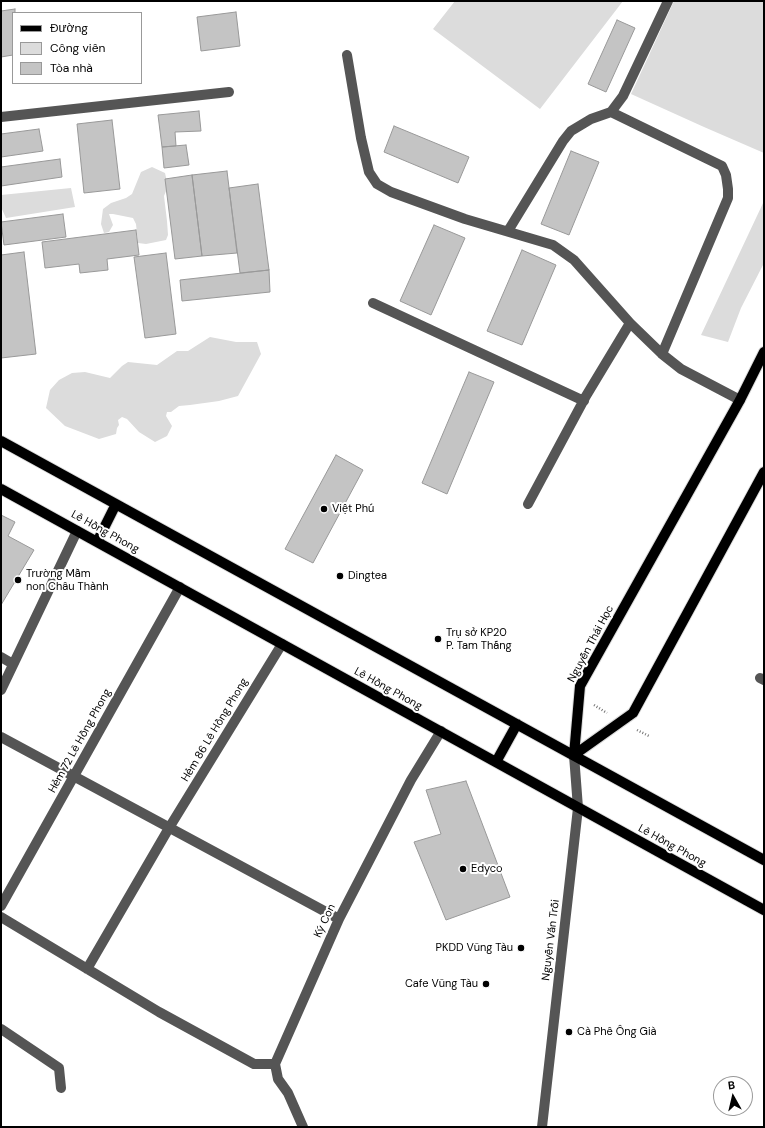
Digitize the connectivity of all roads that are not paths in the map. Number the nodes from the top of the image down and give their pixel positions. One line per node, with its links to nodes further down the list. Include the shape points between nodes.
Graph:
1 (668, 1): 4 (street, via 623,96)
2 (347, 55): 6 (street, via 367,165 377,184 391,192 465,219)
3 (229, 92): 5 (street)
4 (611, 112): 6 (street, via 591,119 571,131); 10 (street, via 722,166 726,175 728,198)
5 (1, 117)
6 (508, 231): 8 (street, via 553,245 574,260)
7 (373, 303): 12 (street)
8 (630, 323): 10 (street); 12 (street)
9 (764, 352): 11 (main road, Nguyễn Thái Học)
10 (662, 354): 11 (street, via 682,369)
11 (740, 400): 28 (main road, Nguyễn Thái Học, via 580,686)
12 (584, 401): 17 (street)
13 (1, 441): 16 (main road)
14 (764, 472): 28 (main road, via 633,713)
15 (1, 489): 18 (main road, Lê Hồng Phong)
16 (116, 504): 19 (main road); 25 (main road)
17 (528, 504)
18 (77, 531): 19 (main road, Lê Hồng Phong); 23 (street)
19 (97, 542): 20 (main road, Lê Hồng Phong)
20 (180, 587): 21 (main road, Lê Hồng Phong); 30 (street, Hẻm 72 Lê Hồng Phong)
21 (282, 644): 26 (main road, Lê Hồng Phong); 32 (street, Hẻm 86 Lê Hồng Phong)
22 (1, 657): 23 (street)
23 (13, 664): 24 (street)
24 (1, 690)
25 (517, 724): 28 (main road); 29 (main road)
26 (441, 732): 29 (main road, Lê Hồng Phong); 37 (street, Ký Con, via 411,780)
27 (1, 737): 30 (street)
28 (574, 756): 31 (street, Nguyễn Văn Trỗi); 33 (main road)
29 (496, 762): 31 (main road, Lê Hồng Phong)
30 (74, 777): 32 (street); 34 (street, Hẻm 72 Lê Hồng Phong)
31 (578, 808): 35 (main road, Lê Hồng Phong); 43 (street, Nguyễn Văn Trỗi)
32 (169, 828): 37 (street); 38 (street, Hẻm 86 Lê Hồng Phong)
33 (764, 860)
34 (1, 906)
35 (764, 910)
36 (1, 917): 38 (street)
37 (339, 919): 40 (street, Ký Con)
38 (87, 969): 40 (street, via 158,1012 254,1064)
39 (1, 1029): 41 (street, via 59,1068)
40 (275, 1064): 42 (street, via 278,1079 288,1093)
41 (61, 1088)
42 (303, 1127)
43 (542, 1127)

